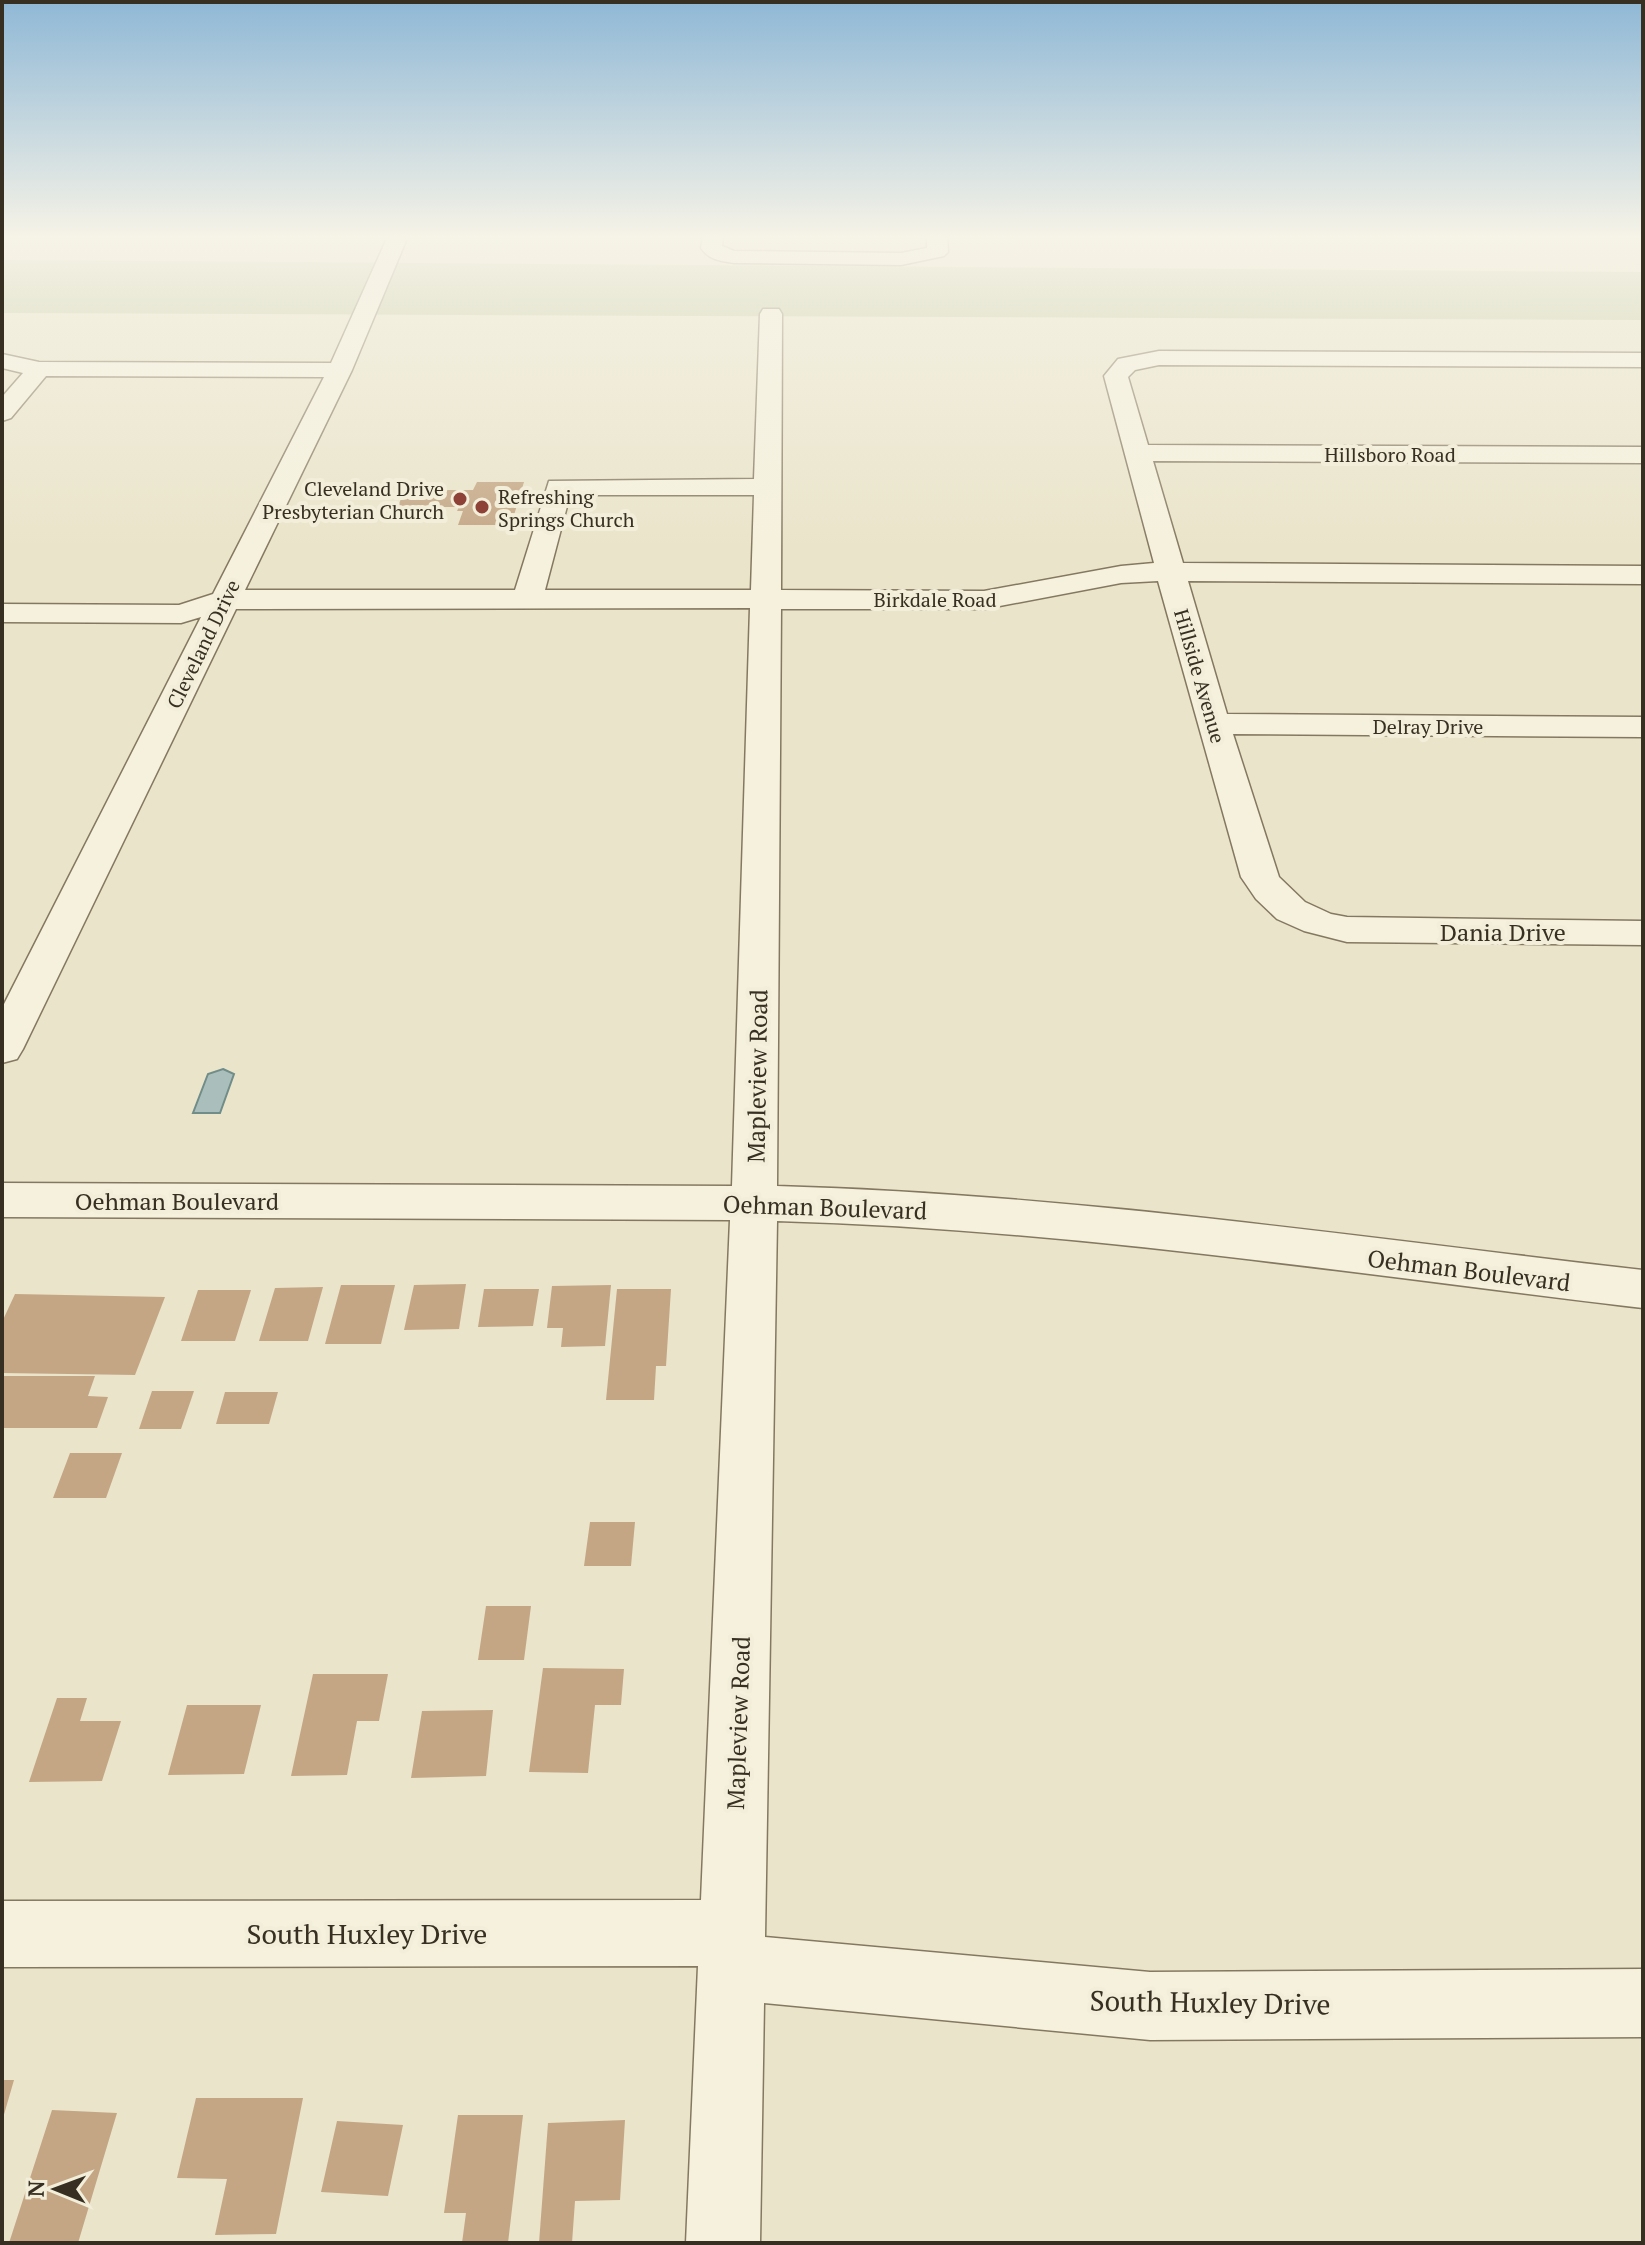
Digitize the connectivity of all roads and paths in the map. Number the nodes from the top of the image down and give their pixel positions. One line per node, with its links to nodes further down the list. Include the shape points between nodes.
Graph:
1 (353, 341): 6 (street, Cleveland Drive)
2 (771, 341): 10 (street, Mapleview Road)
3 (1643, 360): 8 (street, Hillside Avenue, via 1159,358 1131,363 1116,376)
4 (2, 361): 5 (street)
5 (39, 369): 6 (street); 7 (street)
6 (340, 370): 15 (street, Cleveland Drive)
7 (2, 413)
8 (1136, 453): 9 (street, Hillsboro Road); 11 (street, Hillside Avenue)
9 (1643, 455)
10 (768, 487): 13 (street, via 559,487); 14 (street, Mapleview Road)
11 (1170, 572): 12 (street, Birkdale Road); 14 (street, Birkdale Road, via 1108,575 984,600); 17 (street, Hillside Avenue)
12 (1643, 575)
13 (527, 599): 14 (street, Birkdale Road); 15 (street, Birkdale Road)
14 (767, 599): 23 (street, Mapleview Road)
15 (223, 601): 16 (street, Birkdale Road, via 181,614); 21 (street, Cleveland Drive)
16 (10, 606)
17 (1213, 724): 18 (street, Delray Drive); 19 (street, Hillside Avenue, via 1260,877 1270,894 1308,920)
18 (1643, 727)
19 (1363, 931): 20 (street, Dania Drive)
20 (1643, 933)
21 (2, 1049)
22 (2, 1200): 23 (street, Oehman Boulevard)
23 (754, 1203): 24 (street, Oehman Boulevard, via 905,1207); 26 (street, Mapleview Road)
24 (1643, 1289)
25 (2, 1934): 26 (street, South Huxley Drive)
26 (732, 1950): 27 (street, South Huxley Drive, via 1150,2006); 28 (street, Mapleview Road)
27 (1643, 2003)
28 (723, 2243)

